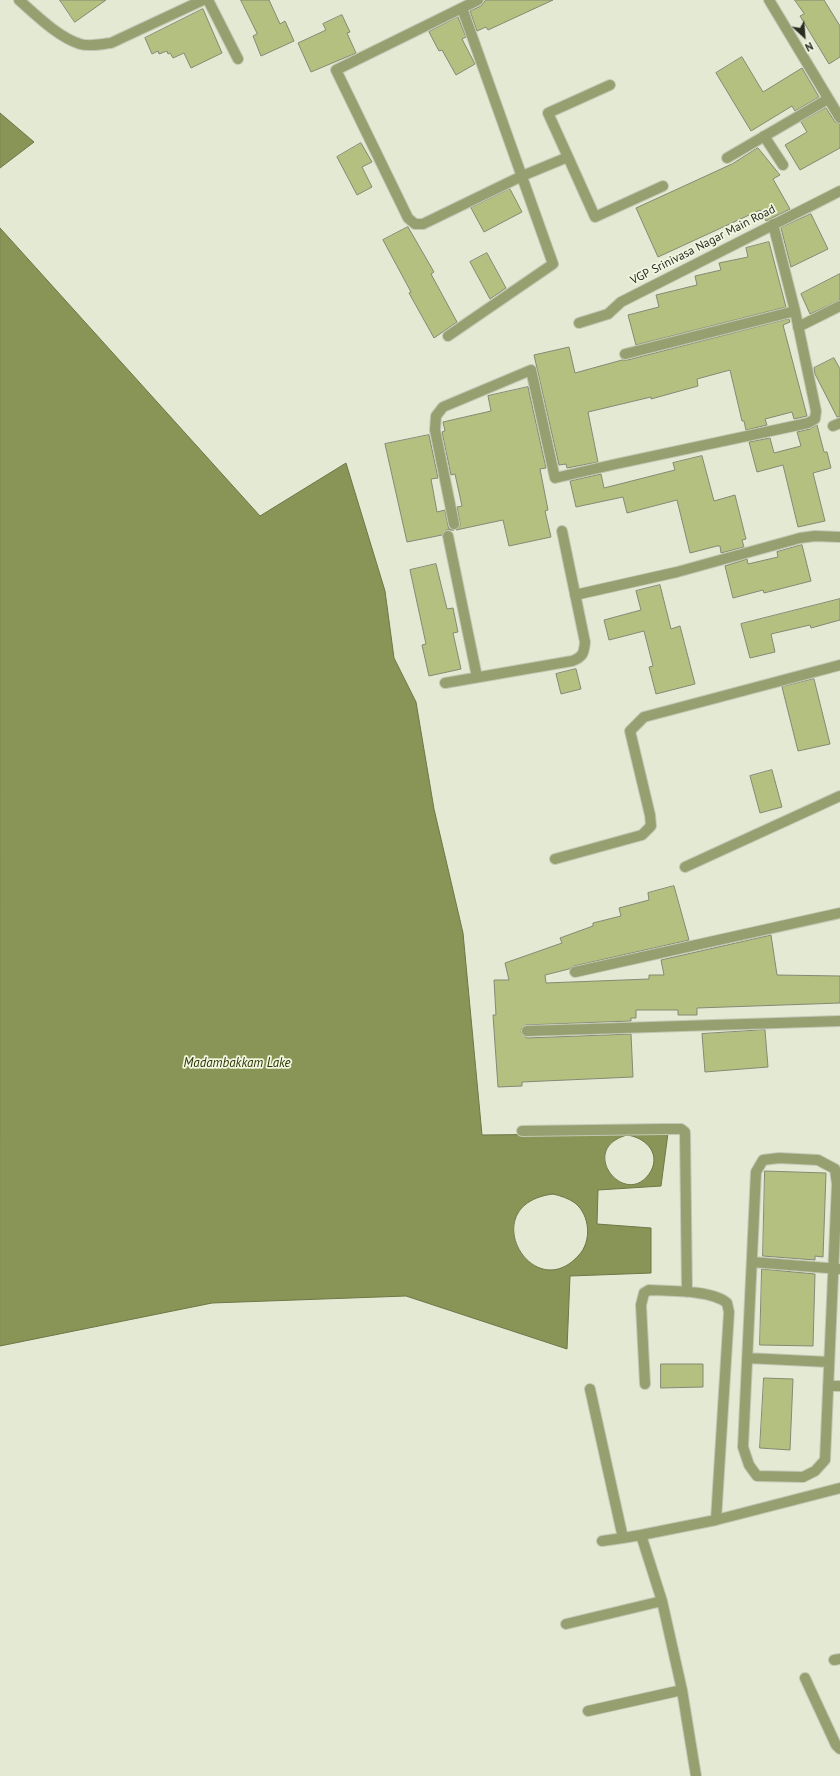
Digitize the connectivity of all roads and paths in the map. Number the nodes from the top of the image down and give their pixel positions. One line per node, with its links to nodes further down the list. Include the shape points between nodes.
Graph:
1 (19, 0): 2 (street, via 46,25 80,44 94,45 111,43)
2 (203, 0)
3 (208, 0): 7 (street)
4 (478, 0): 6 (street)
5 (769, 0): 9 (street)
6 (462, 8): 15 (street); 15 (street, via 336,70 408,218 415,224 423,224)
7 (238, 59)
8 (610, 86): 12 (street, via 548,113)
9 (828, 99): 10 (street); 11 (street)
10 (840, 118)
11 (764, 136): 13 (street); 14 (street)
12 (568, 157): 15 (street); 16 (street, via 596,217)
13 (727, 158)
14 (783, 165)
15 (522, 176): 23 (street, via 553,264)
16 (663, 186)
17 (840, 191): 18 (street, VGP Srinivasa Nagar Main Road)
18 (773, 224): 20 (street); 21 (street, VGP Srinivasa Nagar Main Road, via 621,302 608,314)
19 (840, 306): 22 (street)
20 (795, 310): 22 (street); 24 (street)
21 (579, 323)
22 (798, 327): 25 (street, via 816,411 815,418 808,423 555,478 531,370 443,407 436,416 435,430)
23 (448, 336)
24 (625, 354)
25 (454, 524)
26 (562, 531): 29 (street)
27 (448, 536): 31 (street)
28 (840, 537): 29 (street, via 800,538 677,572)
29 (575, 594): 31 (street, via 585,642 584,654 580,658)
30 (840, 665): 34 (street, via 644,717 630,731 651,826 642,835)
31 (476, 677): 32 (street)
32 (445, 683)
33 (840, 796): 35 (street)
34 (555, 859)
35 (685, 867)
36 (840, 913): 37 (street)
37 (575, 972)
38 (840, 1021): 39 (street)
39 (527, 1031)
40 (522, 1131): 43 (street, via 681,1129 685,1132)
41 (752, 1262): 42 (street); 42 (street, via 756,1172 763,1160 818,1160 835,1169); 44 (street)
42 (837, 1269): 45 (street)
43 (687, 1292): 46 (street, via 649,1290 644,1293 641,1305); 51 (street, via 721,1298 727,1303 729,1312)
44 (747, 1358): 45 (street); 47 (street, via 743,1447 749,1465 757,1476 803,1477 815,1471 825,1460)
45 (829, 1362): 47 (street)
46 (645, 1384)
47 (828, 1386): 48 (street)
48 (840, 1386)
49 (590, 1389): 53 (street)
50 (840, 1488): 51 (street)
51 (716, 1520): 52 (street)
52 (641, 1535): 53 (street); 55 (street)
53 (623, 1538): 54 (street)
54 (602, 1541)
55 (662, 1601): 56 (street); 58 (street)
56 (566, 1624)
57 (805, 1678): 60 (street)
58 (682, 1690): 59 (street); 61 (street)
59 (588, 1711)
60 (840, 1749)
61 (696, 1776)

